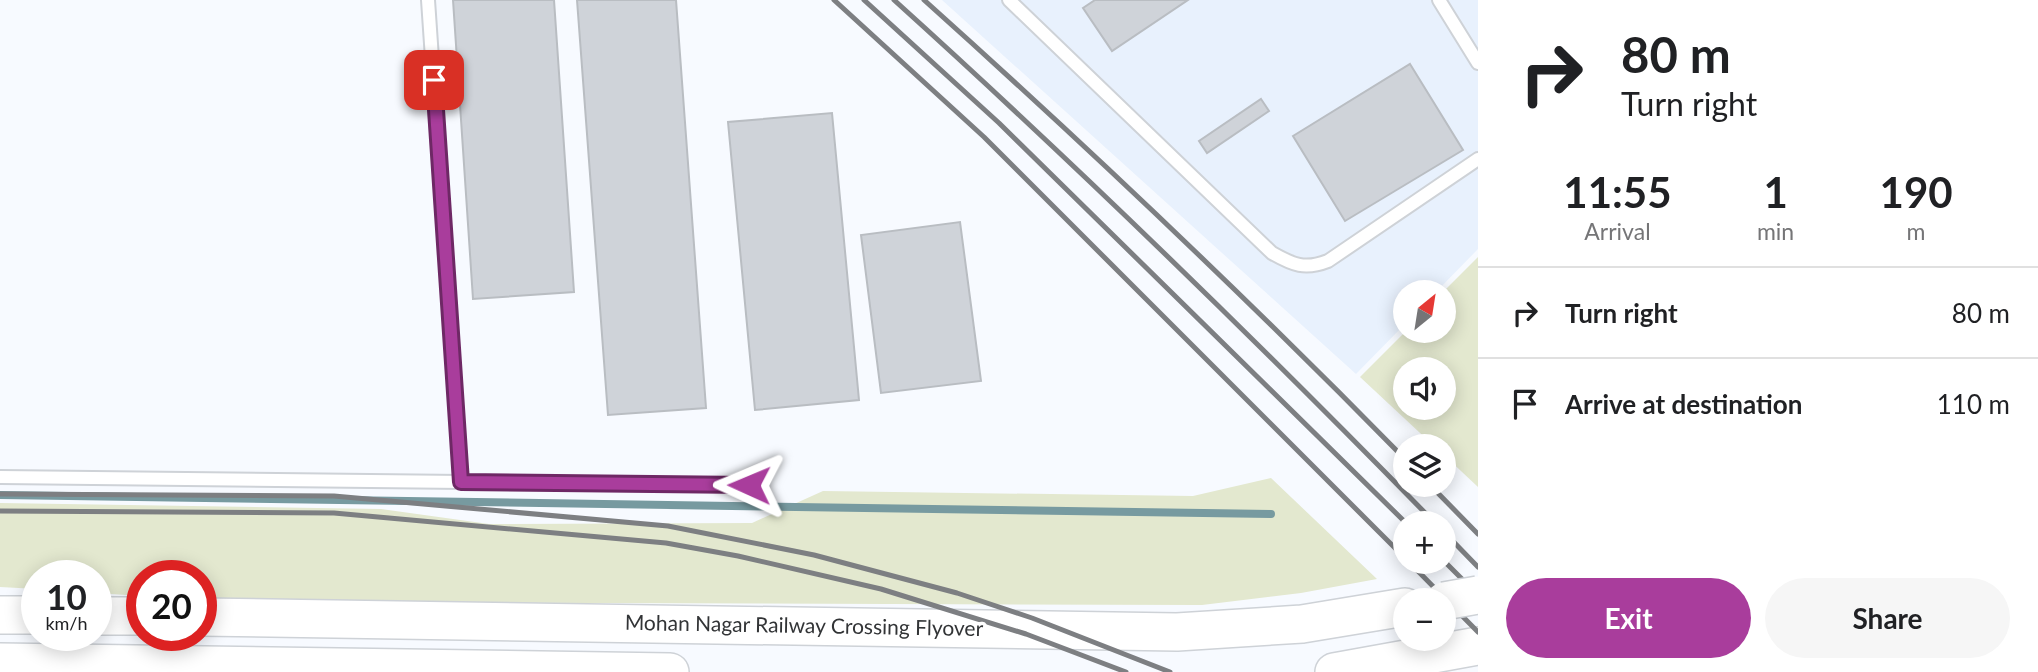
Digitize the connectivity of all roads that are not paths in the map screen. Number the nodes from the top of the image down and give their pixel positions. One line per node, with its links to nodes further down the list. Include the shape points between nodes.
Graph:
1 (428, 0): 7 (lane)
2 (1009, 0): 5 (lane, via 1272,253 1293,265 1313,267 1328,261)
3 (1439, 0): 4 (lane)
4 (1478, 63)
5 (1478, 159)
6 (0, 477): 7 (lane)
7 (461, 482): 8 (lane)
8 (749, 485)
9 (1478, 596): 10 (main road, bridge)
10 (1456, 599)
11 (1393, 609): 14 (main road, Mohan Nagar Railway Crossing Flyover, via 1302,624 1177,632)
12 (0, 615): 13 (main road)
13 (21, 615)
14 (217, 617)
15 (1478, 646): 18 (main road)
16 (0, 662): 17 (main road)
17 (670, 672)
18 (1334, 672)

